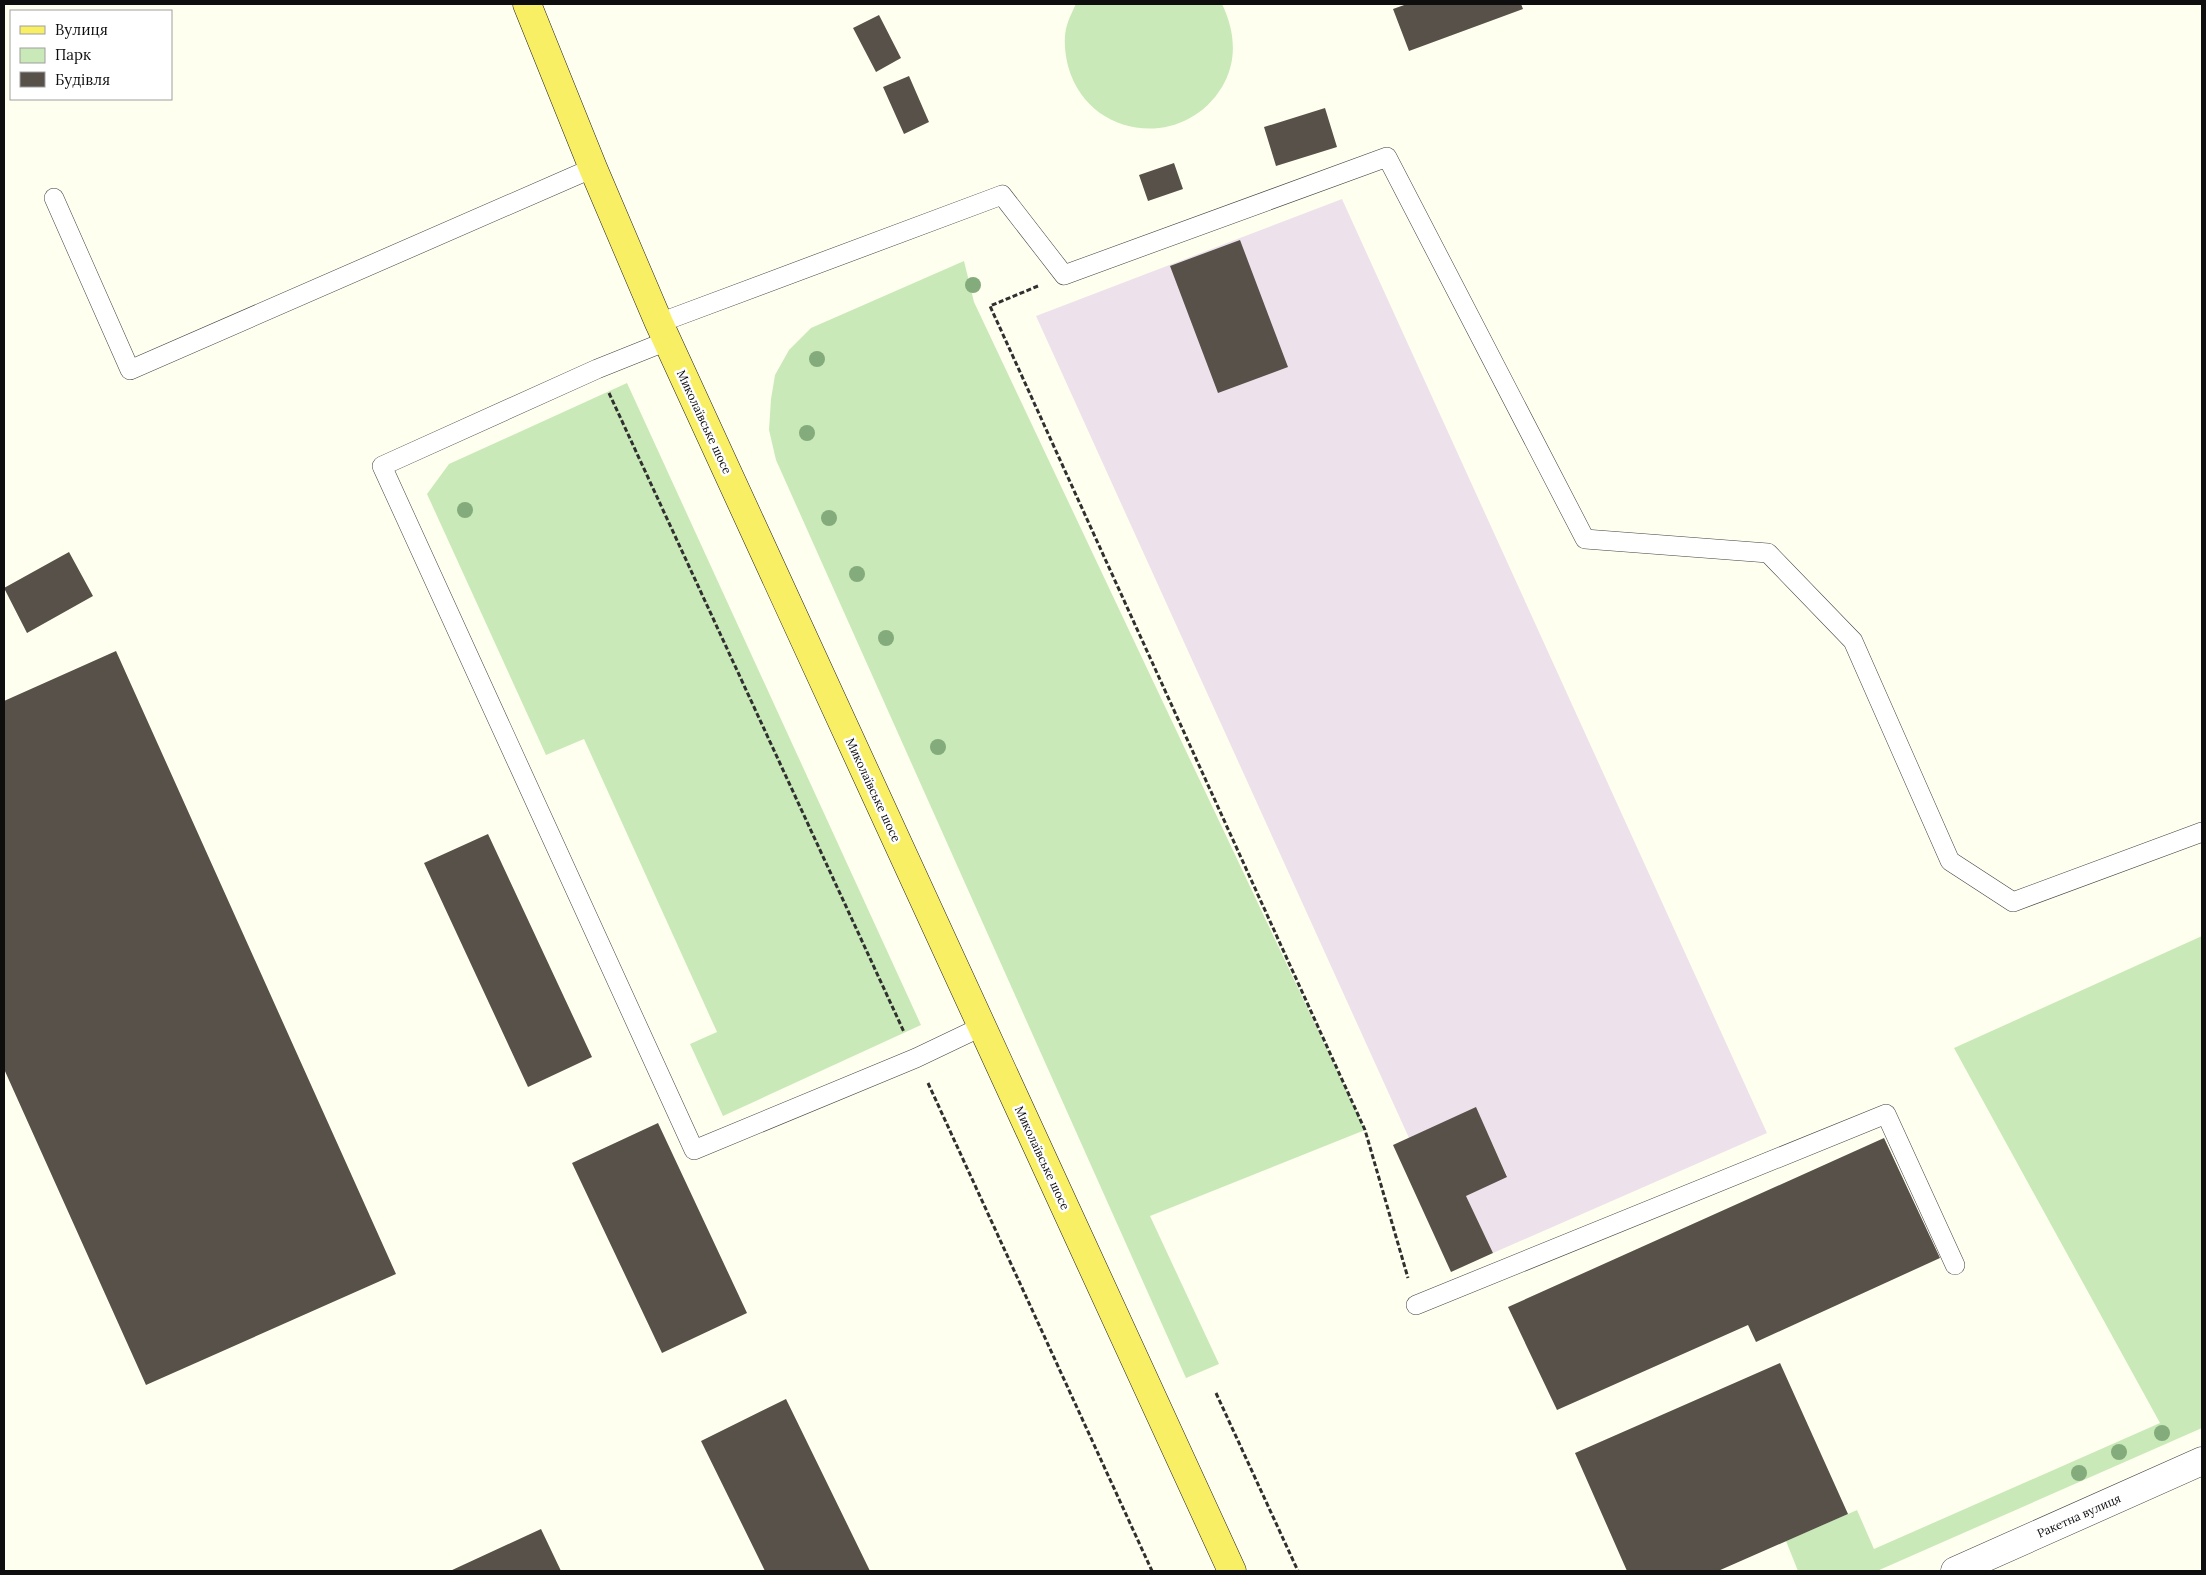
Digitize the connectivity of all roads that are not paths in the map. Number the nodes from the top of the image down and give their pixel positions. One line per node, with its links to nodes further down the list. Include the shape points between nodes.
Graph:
1 (528, 4): 2 (main road, Миколаївське шосе)
2 (593, 168): 3 (lane, via 130,370); 4 (main road, Миколаївське шосе)
3 (54, 198)
4 (663, 332): 5 (lane, via 1005,187 1064,275 1387,157 1585,538 1768,552 1853,641 1950,861 2013,902); 6 (main road, Миколаївське шосе); 6 (lane, via 598,369 382,466 694,1150 916,1058)
5 (2202, 832)
6 (981, 1027): 10 (main road, Миколаївське шосе)
7 (1955, 1265): 8 (lane, via 1886,1114)
8 (1416, 1305)
9 (2202, 1461): 11 (street, Ракетна вулиця)
10 (1232, 1571)
11 (1955, 1571)

